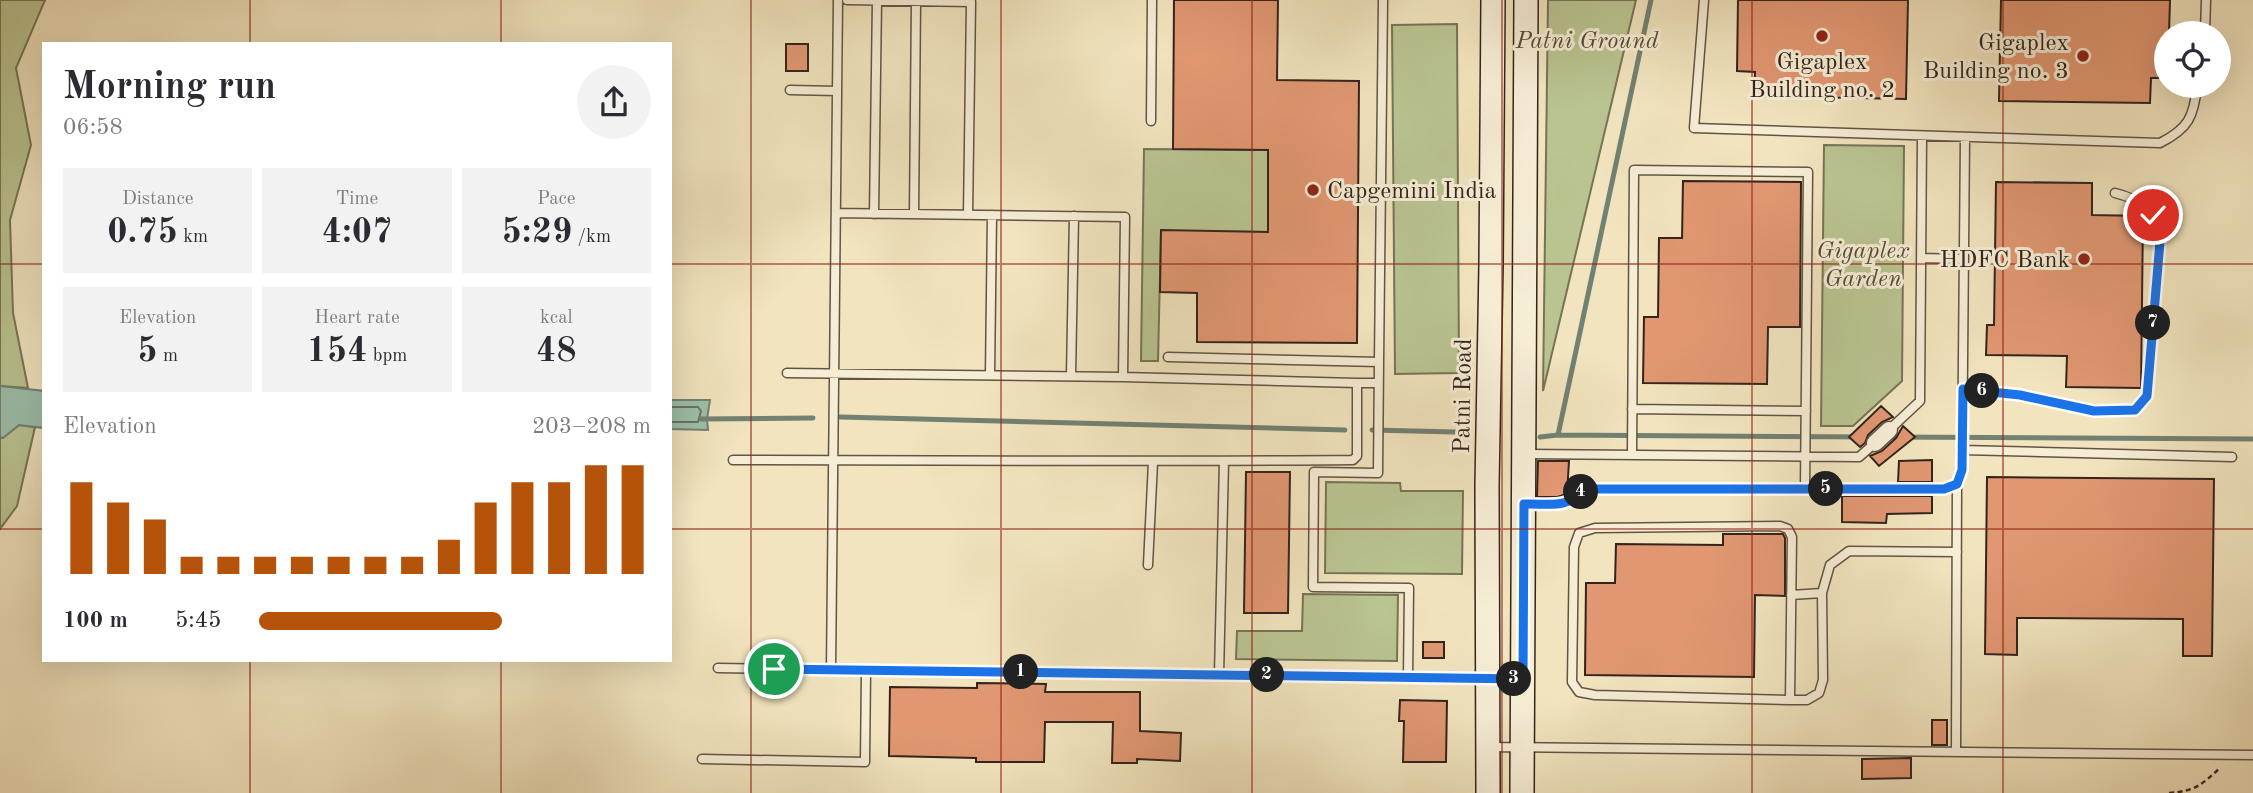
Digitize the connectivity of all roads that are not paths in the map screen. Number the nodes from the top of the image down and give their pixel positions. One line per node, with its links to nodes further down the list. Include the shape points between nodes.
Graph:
1 (838, 0): 13 (lane)
2 (848, 0): 3 (lane)
3 (877, 0): 10 (lane); 20 (lane)
4 (1152, 0): 15 (lane)
5 (1383, 0): 28 (lane)
6 (1493, 0): 62 (main road, Patni Road)
7 (1526, 0): 42 (main road)
8 (1704, 0): 16 (lane, via 1693,128)
9 (2206, 0): 11 (lane)
10 (916, 1): 21 (lane); 22 (lane, via 971,2)
11 (2205, 21)
12 (790, 90): 13 (lane)
13 (837, 91): 19 (lane)
14 (2195, 98): 17 (lane, via 2191,116 2178,134 2160,143)
15 (1151, 121)
16 (1923, 137): 17 (lane); 25 (lane)
17 (1965, 137): 26 (lane)
18 (2115, 193): 36 (lane, via 2135,198 2161,230 2147,396 2135,410 2094,411 2020,395)
19 (836, 213): 20 (lane); 30 (lane)
20 (874, 214): 21 (lane)
21 (914, 214): 22 (lane)
22 (968, 215): 23 (lane)
23 (992, 215): 24 (lane); 31 (lane)
24 (1073, 216): 32 (lane); 33 (lane, via 1125,217)
25 (1921, 258): 26 (lane); 39 (lane, via 1920,401)
26 (1964, 259): 36 (lane)
27 (1168, 357): 28 (lane)
28 (1379, 362): 35 (lane)
29 (787, 373): 30 (lane)
30 (834, 373): 31 (lane); 47 (lane)
31 (990, 375): 32 (lane)
32 (1071, 376): 33 (lane)
33 (1123, 377): 34 (lane)
34 (1357, 383): 35 (lane); 48 (lane, via 1359,447 1353,460)
35 (1378, 387): 61 (lane, via 1378,472 1314,472 1313,587 1409,588)
36 (1963, 389): 41 (lane)
37 (1632, 409): 38 (lane); 38 (lane, via 1634,170 1794,171 1808,172); 43 (lane)
38 (1806, 411): 44 (lane)
39 (1889, 430): 40 (street)
40 (1875, 443): 44 (lane, via 1860,457)
41 (1962, 450): 45 (lane); 50 (lane)
42 (1525, 454): 43 (lane); 52 (main road)
43 (1632, 455): 44 (lane)
44 (1805, 457): 51 (lane)
45 (2232, 457)
46 (733, 460): 47 (lane)
47 (832, 460): 49 (lane); 58 (lane)
48 (1224, 461): 49 (lane); 60 (lane)
49 (1153, 462): 54 (lane)
50 (1957, 484): 51 (lane, via 1944,489); 53 (lane)
51 (1805, 489): 52 (lane, via 1584,489 1575,500 1564,503)
52 (1524, 504): 63 (main road)
53 (1957, 552): 55 (lane, via 1849,551 1830,565); 67 (lane)
54 (1149, 565)
55 (1822, 593): 56 (lane); 64 (lane, via 1823,680 1819,693 1807,700)
56 (1791, 595): 64 (lane); 64 (lane, via 1792,537 1780,526 1595,528 1579,533 1574,547 1572,682 1579,692)
57 (718, 668): 58 (lane)
58 (831, 670): 59 (lane)
59 (866, 671): 60 (lane); 69 (lane, via 865,762)
60 (1219, 675): 61 (lane)
61 (1408, 677): 62 (lane)
62 (1489, 679): 63 (lane); 65 (main road, Patni Road)
63 (1523, 679): 66 (main road)
64 (1790, 700)
65 (1489, 747): 66 (lane); 70 (main road, Patni Road)
66 (1522, 747): 67 (lane); 71 (main road)
67 (1956, 751): 68 (lane)
68 (2253, 755)
69 (702, 759)
70 (1488, 793)
71 (1522, 793)

